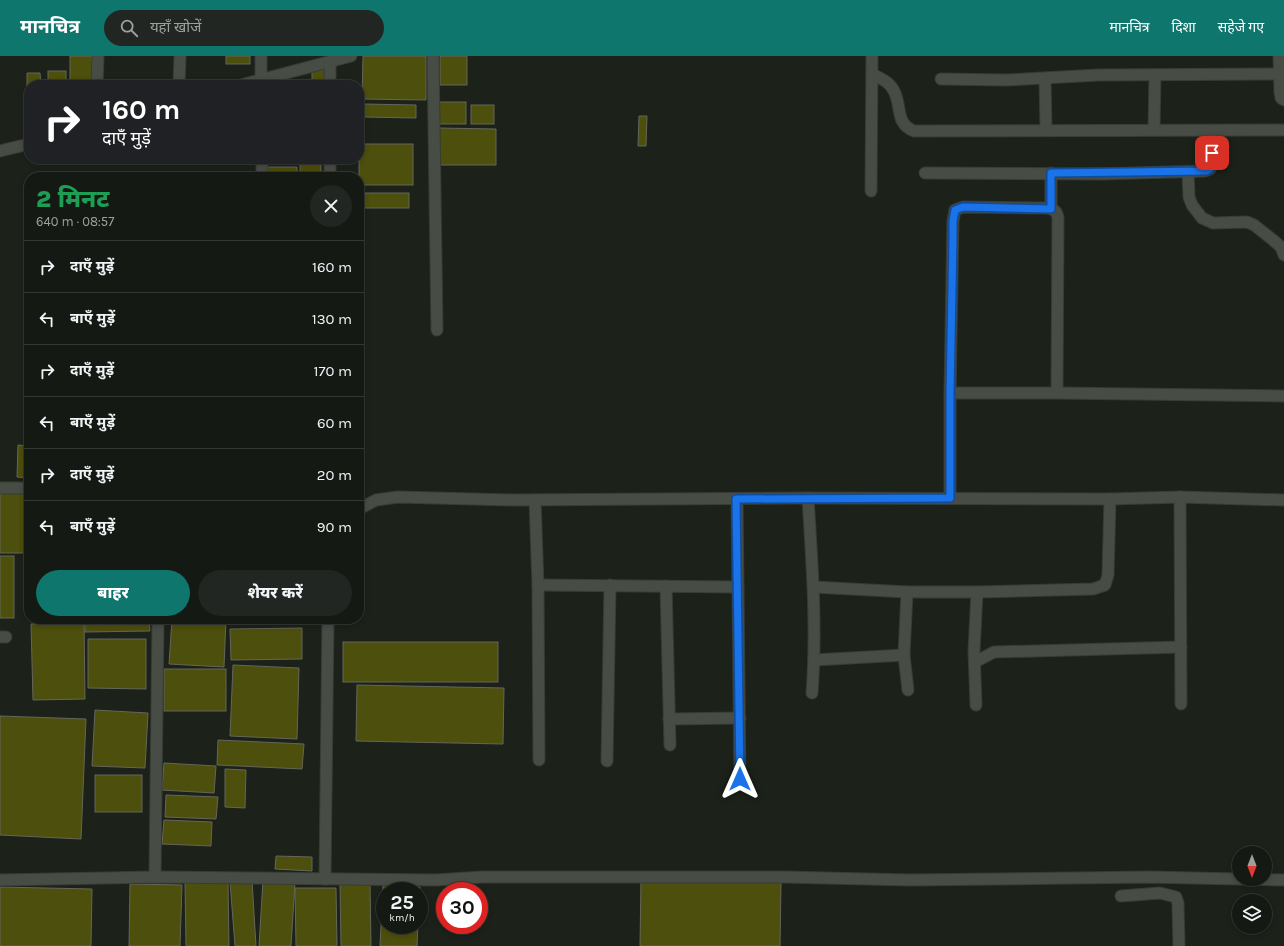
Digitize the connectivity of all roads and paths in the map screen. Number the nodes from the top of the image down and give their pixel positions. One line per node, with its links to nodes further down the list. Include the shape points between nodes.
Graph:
1 (98, 56): 14 (street)
2 (180, 56): 15 (street)
3 (261, 56): 16 (street)
4 (351, 56): 8 (street)
5 (433, 56): 32 (street)
6 (872, 56): 9 (street)
7 (1279, 56): 10 (street)
8 (333, 59): 17 (street); 18 (street)
9 (872, 74): 20 (street, via 894,90 903,122 914,131); 29 (street)
10 (1279, 74): 11 (street); 19 (street, via 1281,98)
11 (1155, 75): 12 (street); 21 (street)
12 (1045, 78): 13 (street); 20 (street)
13 (942, 79)
14 (97, 80)
15 (179, 80)
16 (261, 80)
17 (267, 80)
18 (331, 80)
19 (1284, 100)
20 (1046, 130): 21 (street)
21 (1154, 130): 23 (street)
22 (1284, 130): 23 (street)
23 (1212, 131): 26 (street, via 1210,169)
24 (24, 145): 25 (street)
25 (0, 151)
26 (1188, 172): 28 (street); 31 (street, via 1189,197 1202,218 1213,223 1247,222 1254,225 1281,247)
27 (925, 173): 28 (street)
28 (1051, 173): 30 (street)
29 (871, 191)
30 (1051, 209): 33 (street, via 1056,212 1058,218); 34 (street, via 963,207 955,210)
31 (1284, 255)
32 (437, 330)
33 (1057, 392): 34 (street); 35 (street)
34 (950, 393): 40 (street)
35 (1284, 396)
36 (0, 488): 37 (street)
37 (24, 488)
38 (1180, 497): 42 (street); 44 (street); 55 (street)
39 (808, 498): 40 (street); 41 (street); 50 (street)
40 (950, 498): 42 (street)
41 (736, 499): 43 (street); 49 (street)
42 (1110, 499): 52 (street, via 1108,575 1105,585 1093,589)
43 (535, 500): 45 (street, via 398,497 376,500); 46 (street)
44 (1284, 500)
45 (364, 506)
46 (538, 585): 47 (street); 66 (street)
47 (610, 585): 48 (street); 67 (street)
48 (666, 586): 49 (street); 64 (street)
49 (738, 587): 63 (street)
50 (814, 587): 51 (street); 57 (street)
51 (907, 592): 52 (street); 56 (street)
52 (977, 592): 58 (street)
53 (158, 624): 69 (street)
54 (328, 624): 70 (street)
55 (1181, 647): 58 (street, via 994,652); 61 (street)
56 (904, 655): 57 (street); 59 (street)
57 (814, 660): 60 (street)
58 (975, 662): 62 (street)
59 (908, 690)
60 (812, 693)
61 (1181, 704)
62 (976, 705)
63 (740, 718): 64 (street); 68 (street)
64 (669, 720): 65 (street)
65 (670, 745)
66 (539, 760)
67 (607, 762)
68 (740, 779)
69 (155, 877): 70 (street); 72 (street)
70 (325, 879): 71 (street)
71 (1232, 879)
72 (0, 880)
73 (1272, 880): 74 (street)
74 (1284, 880)
75 (1121, 896): 76 (street, via 1160,893 1176,897)
76 (1179, 946)

